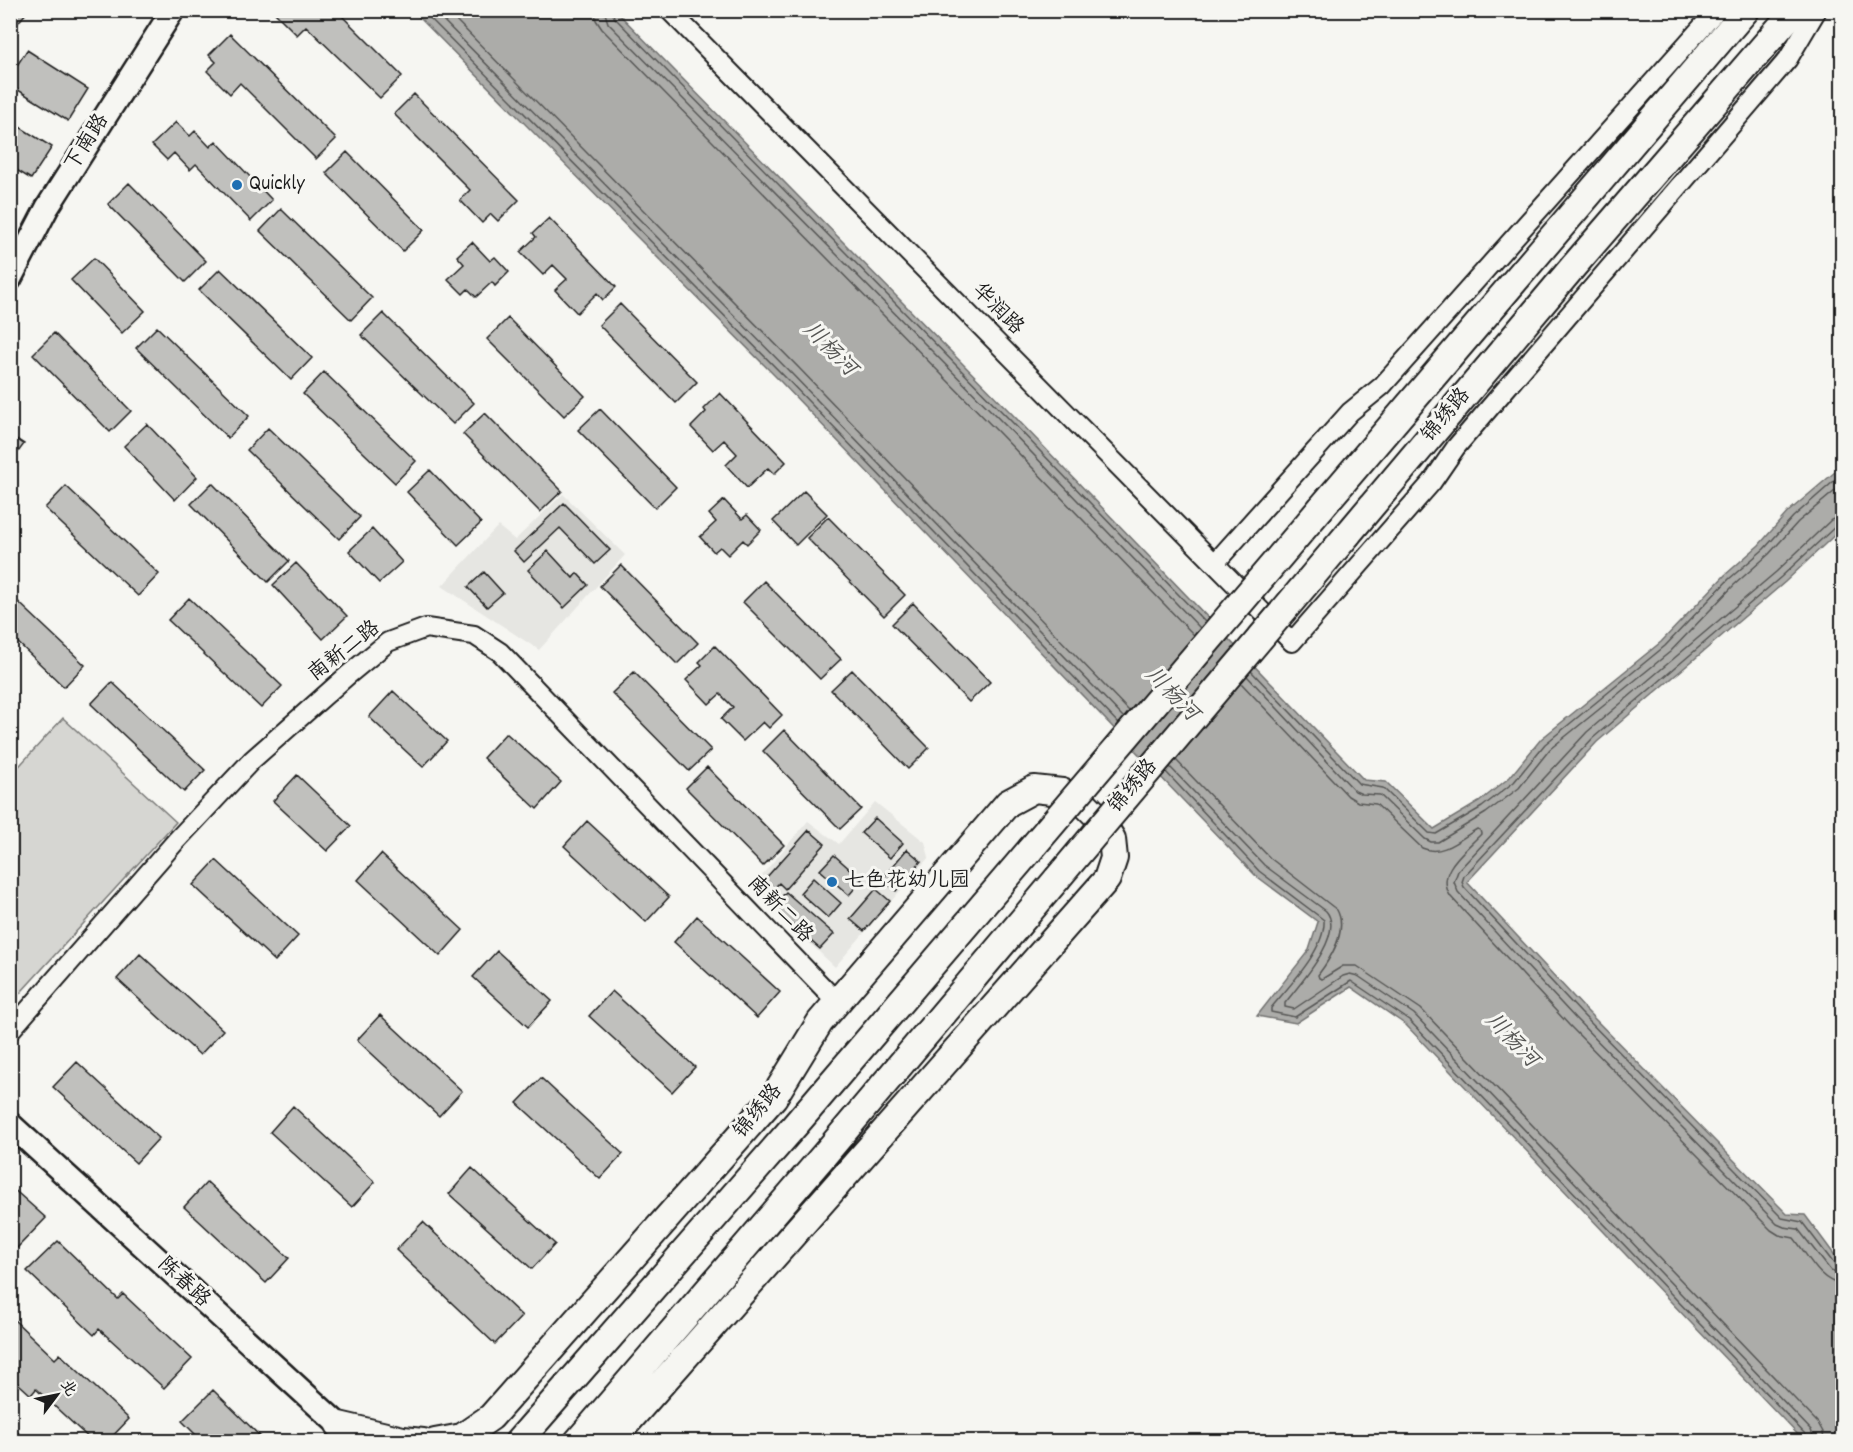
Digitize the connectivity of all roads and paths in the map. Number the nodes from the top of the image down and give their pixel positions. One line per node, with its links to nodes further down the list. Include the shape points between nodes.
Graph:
1 (172, 10): 7 (street, 下南路, via 47,208)
2 (669, 10): 8 (street, 华润路)
3 (1718, 10): 8 (street, via 1382,386 1350,412)
4 (1746, 10): 15 (main road, 锦绣路, bridge, via 797,1123)
5 (1795, 10): 16 (main road, 锦绣路, bridge, via 1579,259 825,1154)
6 (1817, 10): 8 (street, 华润路, via 1788,60 1292,642)
7 (10, 279)
8 (1215, 563)
9 (837, 1002): 10 (street, 南新二路, via 500,652 474,635 426,628 388,642 252,760); 14 (main road, 锦绣路, via 820,1022 774,1097 490,1417 462,1437); 17 (main road, 锦绣路, via 1008,803 1034,789 1062,792 1080,799 1099,818 1112,839 1114,858 1107,879)
10 (10, 1031)
11 (10, 1124): 12 (street, 陈春路)
12 (347, 1433): 13 (main road)
13 (423, 1442)
14 (435, 1442)
15 (518, 1442)
16 (577, 1442)
17 (610, 1442)

